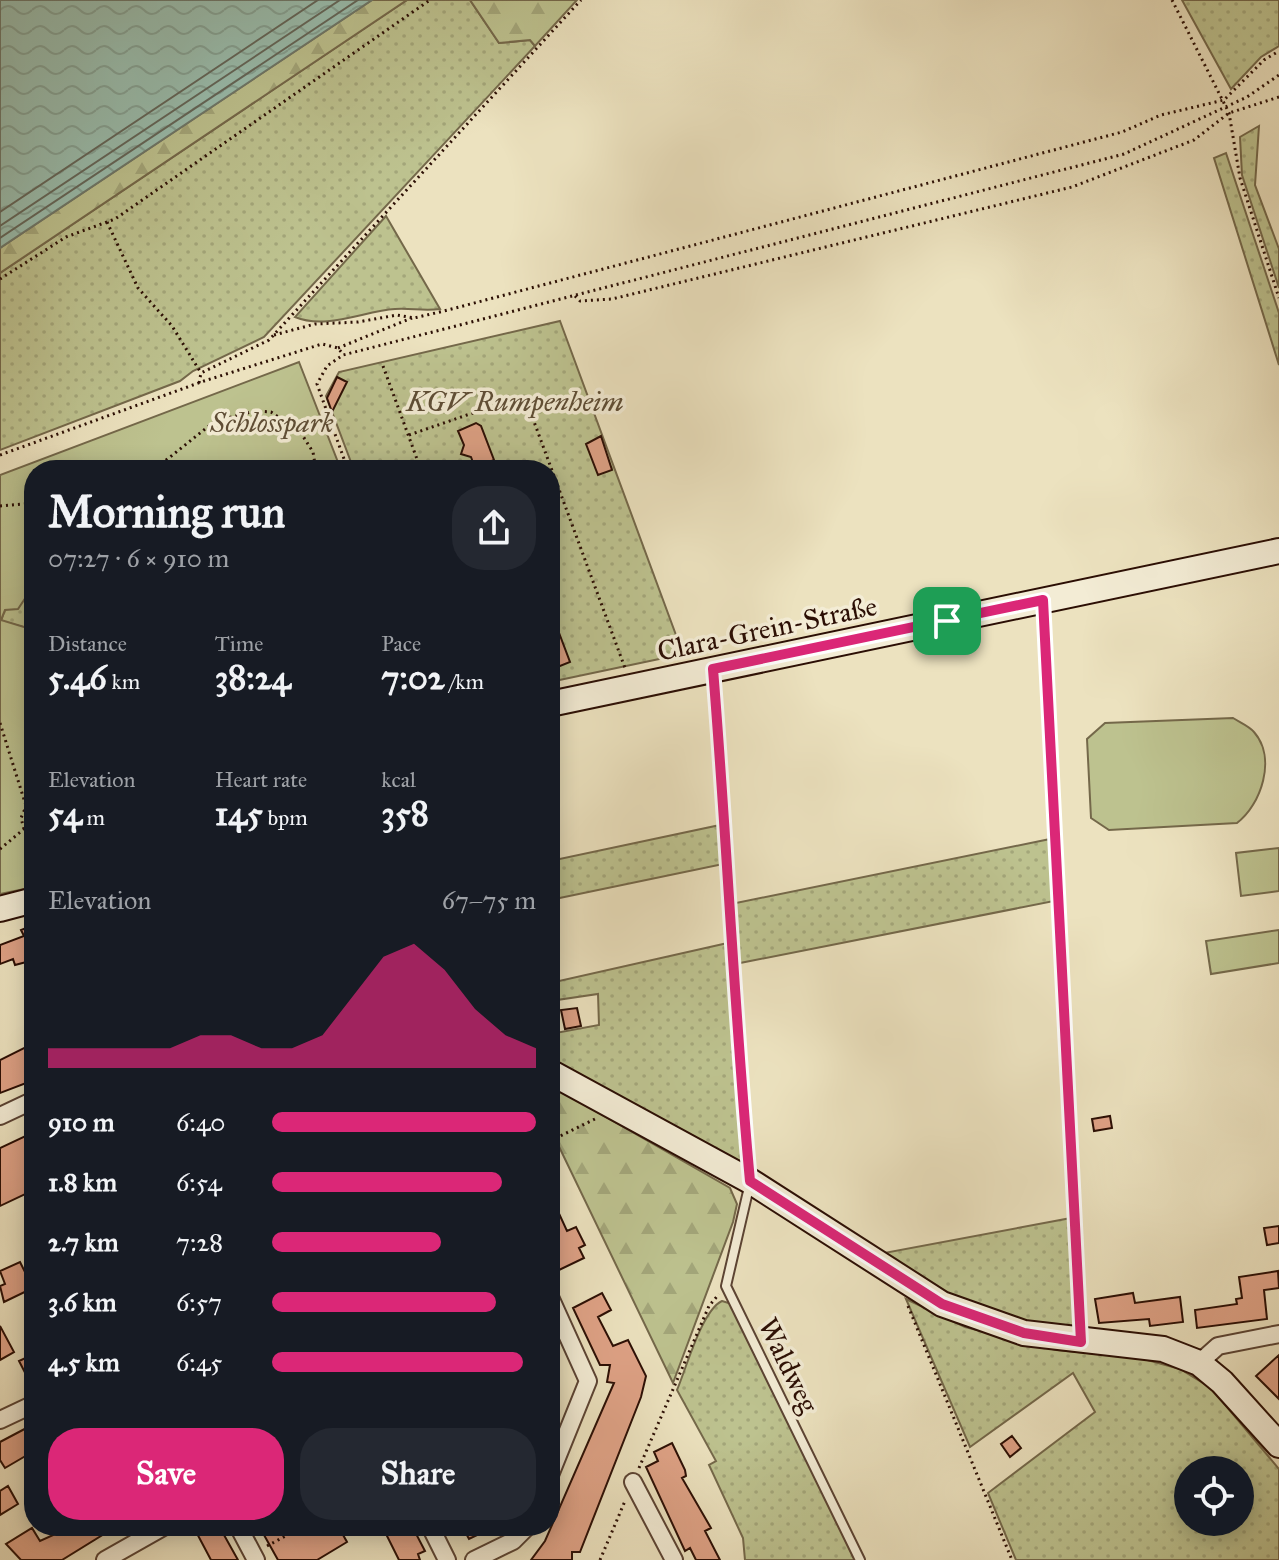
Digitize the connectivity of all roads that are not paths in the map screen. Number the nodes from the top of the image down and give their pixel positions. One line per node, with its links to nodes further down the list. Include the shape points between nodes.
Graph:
1 (1279, 551): 2 (street, Clara-Grein-Straße)
2 (560, 702)
3 (24, 903): 4 (street)
4 (0, 909)
5 (560, 1077): 8 (street)
6 (24, 1105): 7 (street)
7 (0, 1116)
8 (750, 1181): 11 (street, via 907,1284 979,1319 1024,1333 1163,1349); 26 (lane, Waldweg, via 726,1286)
9 (560, 1319): 15 (street, via 588,1381)
10 (1279, 1334): 11 (street, via 1218,1346)
11 (1199, 1363): 14 (street)
12 (24, 1409): 13 (street)
13 (0, 1420)
14 (1279, 1445)
15 (560, 1450)
16 (633, 1482): 25 (street)
17 (147, 1536): 22 (street)
18 (243, 1536): 21 (street)
19 (435, 1536): 23 (street)
20 (518, 1536): 24 (street)
21 (255, 1557)
22 (105, 1560)
23 (447, 1560)
24 (474, 1560)
25 (674, 1560)
26 (860, 1560)

